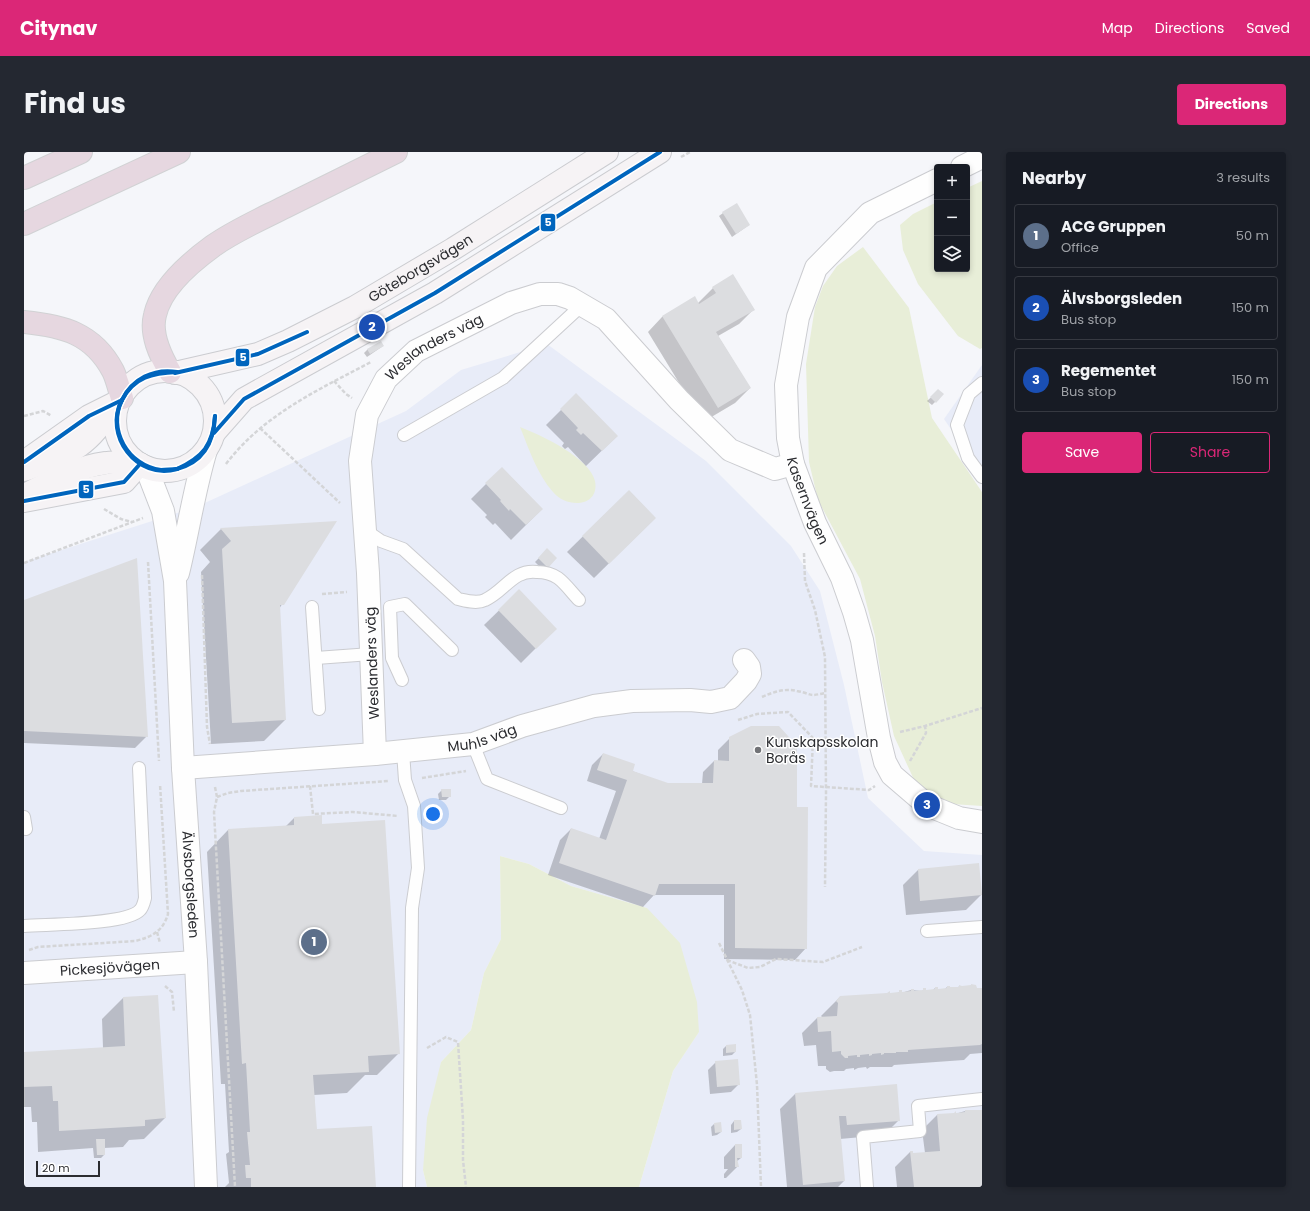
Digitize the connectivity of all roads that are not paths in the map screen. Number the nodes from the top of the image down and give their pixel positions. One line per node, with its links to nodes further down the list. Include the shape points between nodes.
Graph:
1 (81, 152): 8 (highway)
2 (179, 152): 10 (highway)
3 (396, 152): 13 (highway, via 255,222 214,246 189,266 169,288 154,315 153,328 157,345)
4 (607, 152): 13 (main road, Göteborgsvägen, via 453,249 355,307 295,338 258,354)
5 (660, 152): 17 (main road, Göteborgsvägen, via 435,293 244,399)
6 (982, 157): 7 (street)
7 (968, 164)
8 (24, 178)
9 (934, 181): 19 (street, Kasernvägen, via 870,213 816,268 798,317 786,384 788,438)
10 (24, 224)
11 (582, 304): 16 (lane, via 503,378); 19 (street, Weslanders väg, via 606,319 679,400 730,450 775,469); 25 (street, Weslanders väg, via 558,294 540,294 511,303 416,351 386,379 367,415 360,461)
12 (24, 322): 15 (highway, via 67,329 93,345 113,371)
13 (172, 372): 15 (main road, Göteborgsvägen, via 153,373 138,379); 17 (main road, Göteborgsvägen, via 196,382 208,396 215,414)
14 (982, 383): 22 (lane, via 969,394 957,425 968,458)
15 (119, 400): 18 (main road, Göteborgsvägen, via 89,416); 20 (main road, Göteborgsvägen, via 116,421 120,441 132,458); 21 (main road, Göteborgsvägen, via 102,426 80,447)
16 (404, 435)
17 (210, 442): 20 (main road, Göteborgsvägen, via 197,459 181,468 162,471); 26 (street, Älvsborgsleden, via 195,488 189,526)
18 (24, 462)
19 (793, 464): 42 (street, Kasernvägen, via 815,523 842,578 854,612 862,640 885,762 892,775 927,806 959,818)
20 (143, 466): 23 (main road, Göteborgsvägen, via 106,463 65,473); 24 (main road, via 124,482); 26 (street, Älvsborgsleden, via 163,511)
21 (24, 470)
22 (982, 477)
23 (24, 496)
24 (24, 501)
25 (365, 530): 27 (lane, via 381,541 403,549 458,599 470,602 484,601 497,594 519,574 529,571 544,572 557,578); 30 (street, Weslanders väg, via 368,591)
26 (175, 581): 39 (street, Älvsborgsleden)
27 (580, 600)
28 (312, 607): 31 (lane)
29 (452, 650): 30 (lane, via 405,604 390,607)
30 (378, 657): 31 (lane); 33 (lane); 37 (street, Weslanders väg)
31 (316, 658): 34 (lane)
32 (744, 660): 35 (street, Muhls väg, via 750,674 730,698 711,702 632,701 594,706 522,726)
33 (402, 680)
34 (319, 709)
35 (473, 744): 36 (street, Muhls väg); 40 (lane, via 487,779)
36 (403, 752): 37 (street, Muhls väg); 51 (lane, via 406,780 414,806 418,868 412,908)
37 (375, 754): 39 (street, Muhls väg)
38 (139, 768): 44 (lane, via 145,898 141,909 132,916 109,921)
39 (183, 768): 47 (street, Älvsborgsleden)
40 (560, 808)
41 (24, 817): 43 (lane)
42 (982, 822)
43 (26, 829)
44 (24, 926)
45 (982, 927): 46 (lane)
46 (927, 931)
47 (196, 962): 48 (street, Pickesjövägen); 50 (street, Älvsborgsleden)
48 (24, 973)
49 (982, 1099): 52 (lane, via 918,1106 920,1131 863,1137)
50 (206, 1187)
51 (409, 1187)
52 (867, 1187)

